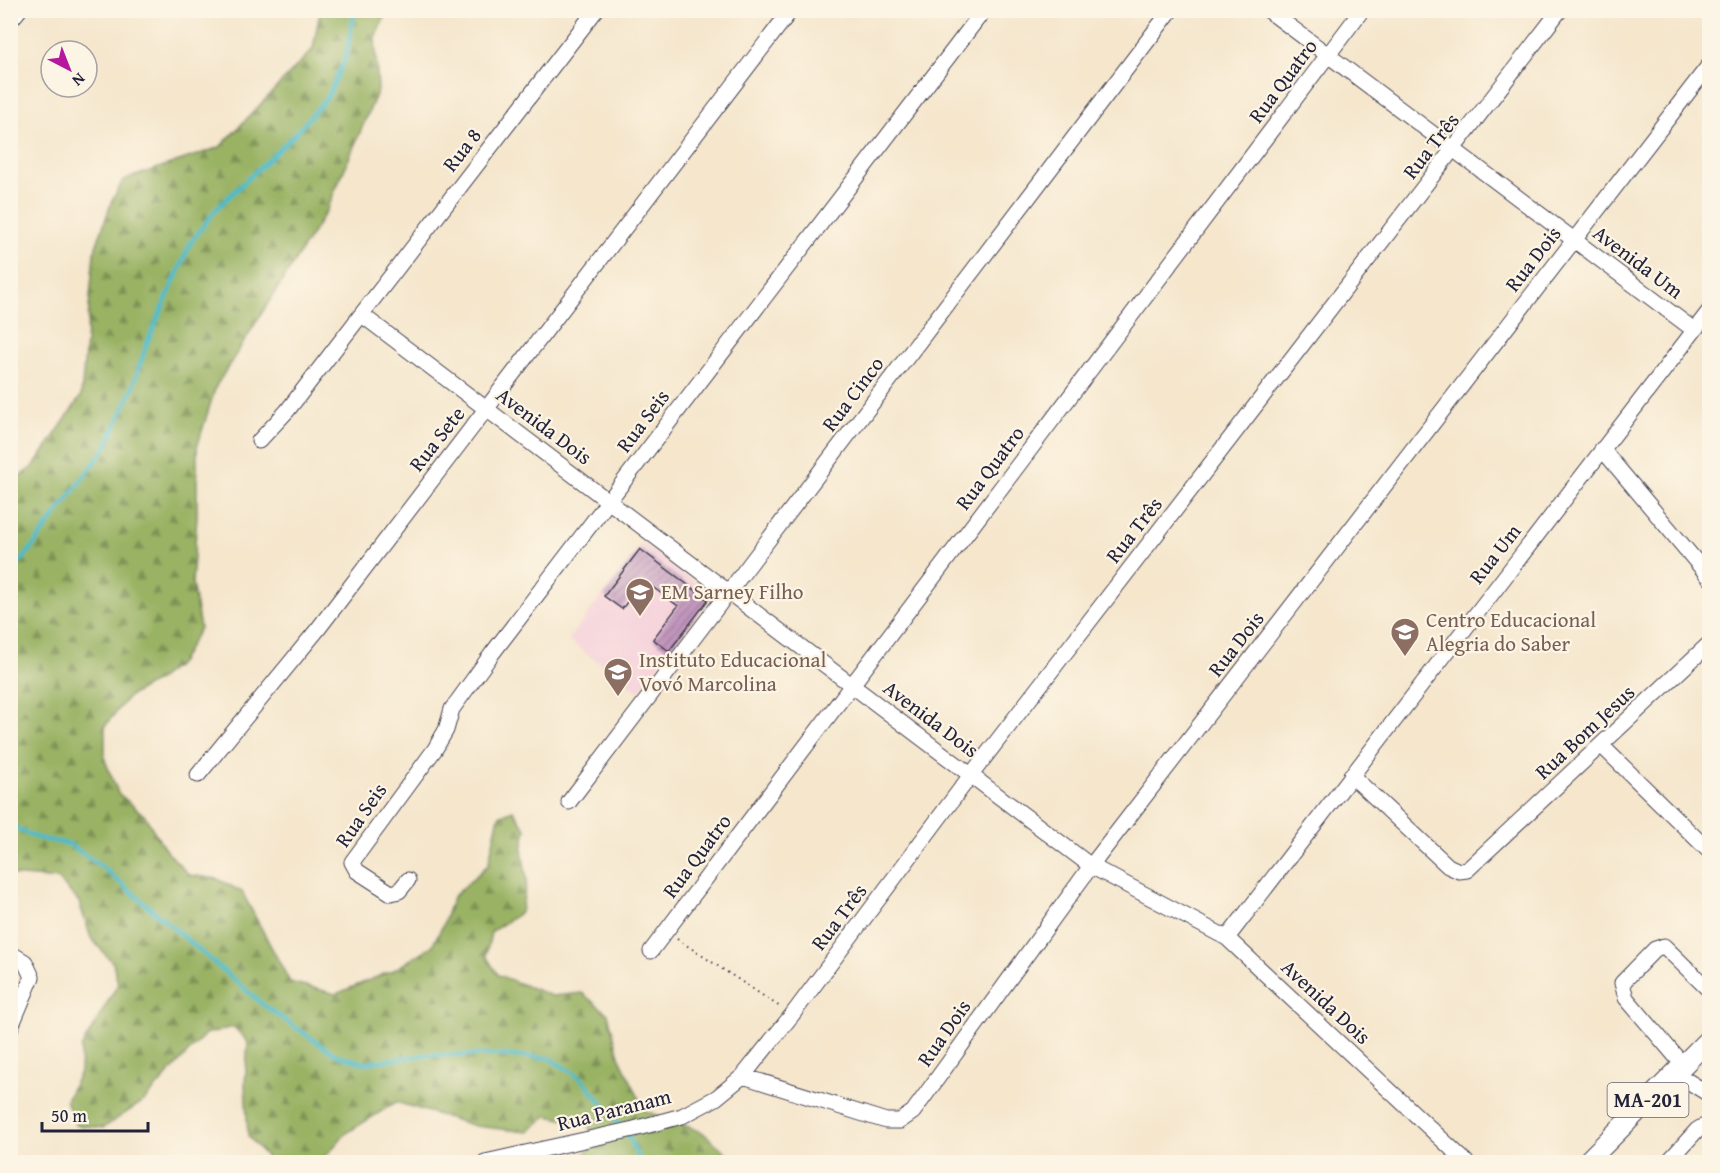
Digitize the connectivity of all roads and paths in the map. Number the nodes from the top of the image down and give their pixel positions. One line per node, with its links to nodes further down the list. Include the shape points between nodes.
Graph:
1 (19, 10): 9 (street)
2 (596, 10): 15 (street, Rua 8)
3 (791, 10): 17 (street, Rua Sete)
4 (984, 10): 20 (street, Rua Seis)
5 (1171, 10): 22 (street, Rua Cinco)
6 (1268, 10): 10 (street, Avenida Um)
7 (1362, 10): 10 (street, Rua Quatro)
8 (1560, 10): 12 (street, Rua Três)
9 (10, 21)
10 (1328, 56): 12 (street, Avenida Um); 24 (street, Rua Quatro)
11 (1710, 64): 13 (street, Rua Dois)
12 (1454, 150): 13 (street, Avenida Um); 27 (street, Rua Três)
13 (1574, 240): 16 (street, Avenida Um); 31 (street, Rua Dois)
14 (1710, 310): 16 (street, Rua Um)
15 (362, 315): 17 (street, Avenida Dois); 18 (street, Rua 8)
16 (1694, 330): 19 (street, Rua Um)
17 (487, 409): 20 (street, Avenida Dois); 26 (street, Rua Sete, via 318,629)
18 (259, 441)
19 (1602, 449): 21 (street); 28 (street, Rua Um)
20 (609, 501): 22 (street, Avenida Dois); 32 (street, Rua Seis, via 459,698 442,738 352,862 357,871 391,893 399,891)
21 (1710, 578)
22 (729, 592): 24 (street, Avenida Dois); 29 (street, Rua Cinco)
23 (1710, 643): 25 (street, Rua Bom Jesus)
24 (852, 685): 27 (street, Avenida Dois); 33 (street, Rua Quatro)
25 (1602, 746): 28 (street, Rua Bom Jesus, via 1490,850 1459,872); 30 (street)
26 (198, 775)
27 (971, 775): 31 (street, Avenida Dois); 38 (street, Rua Três)
28 (1351, 775): 34 (street, Rua Um)
29 (569, 802)
30 (1710, 852)
31 (1091, 866): 34 (street, Avenida Dois); 42 (street, Rua Dois, via 926,1096 900,1121 886,1121)
32 (408, 880)
33 (666, 932): 35 (street, Rua Quatro); 38 (path)
34 (1227, 938): 46 (street, Avenida Dois)
35 (651, 951)
36 (10, 953): 39 (street, via 26,962 32,977)
37 (1710, 991): 41 (street, via 1664,946 1655,949 1622,983 1626,998)
38 (792, 1015): 42 (street, Rua Três)
39 (10, 1029)
40 (1710, 1038): 41 (main road, MA-201)
41 (1679, 1069): 43 (street); 47 (main road, MA-201)
42 (742, 1076): 45 (street, Rua Paranam, via 716,1098 682,1116)
43 (1710, 1095)
44 (1710, 1129): 48 (street, via 1697,1130)
45 (485, 1162)
46 (1466, 1162)
47 (1587, 1162)
48 (1668, 1162)

